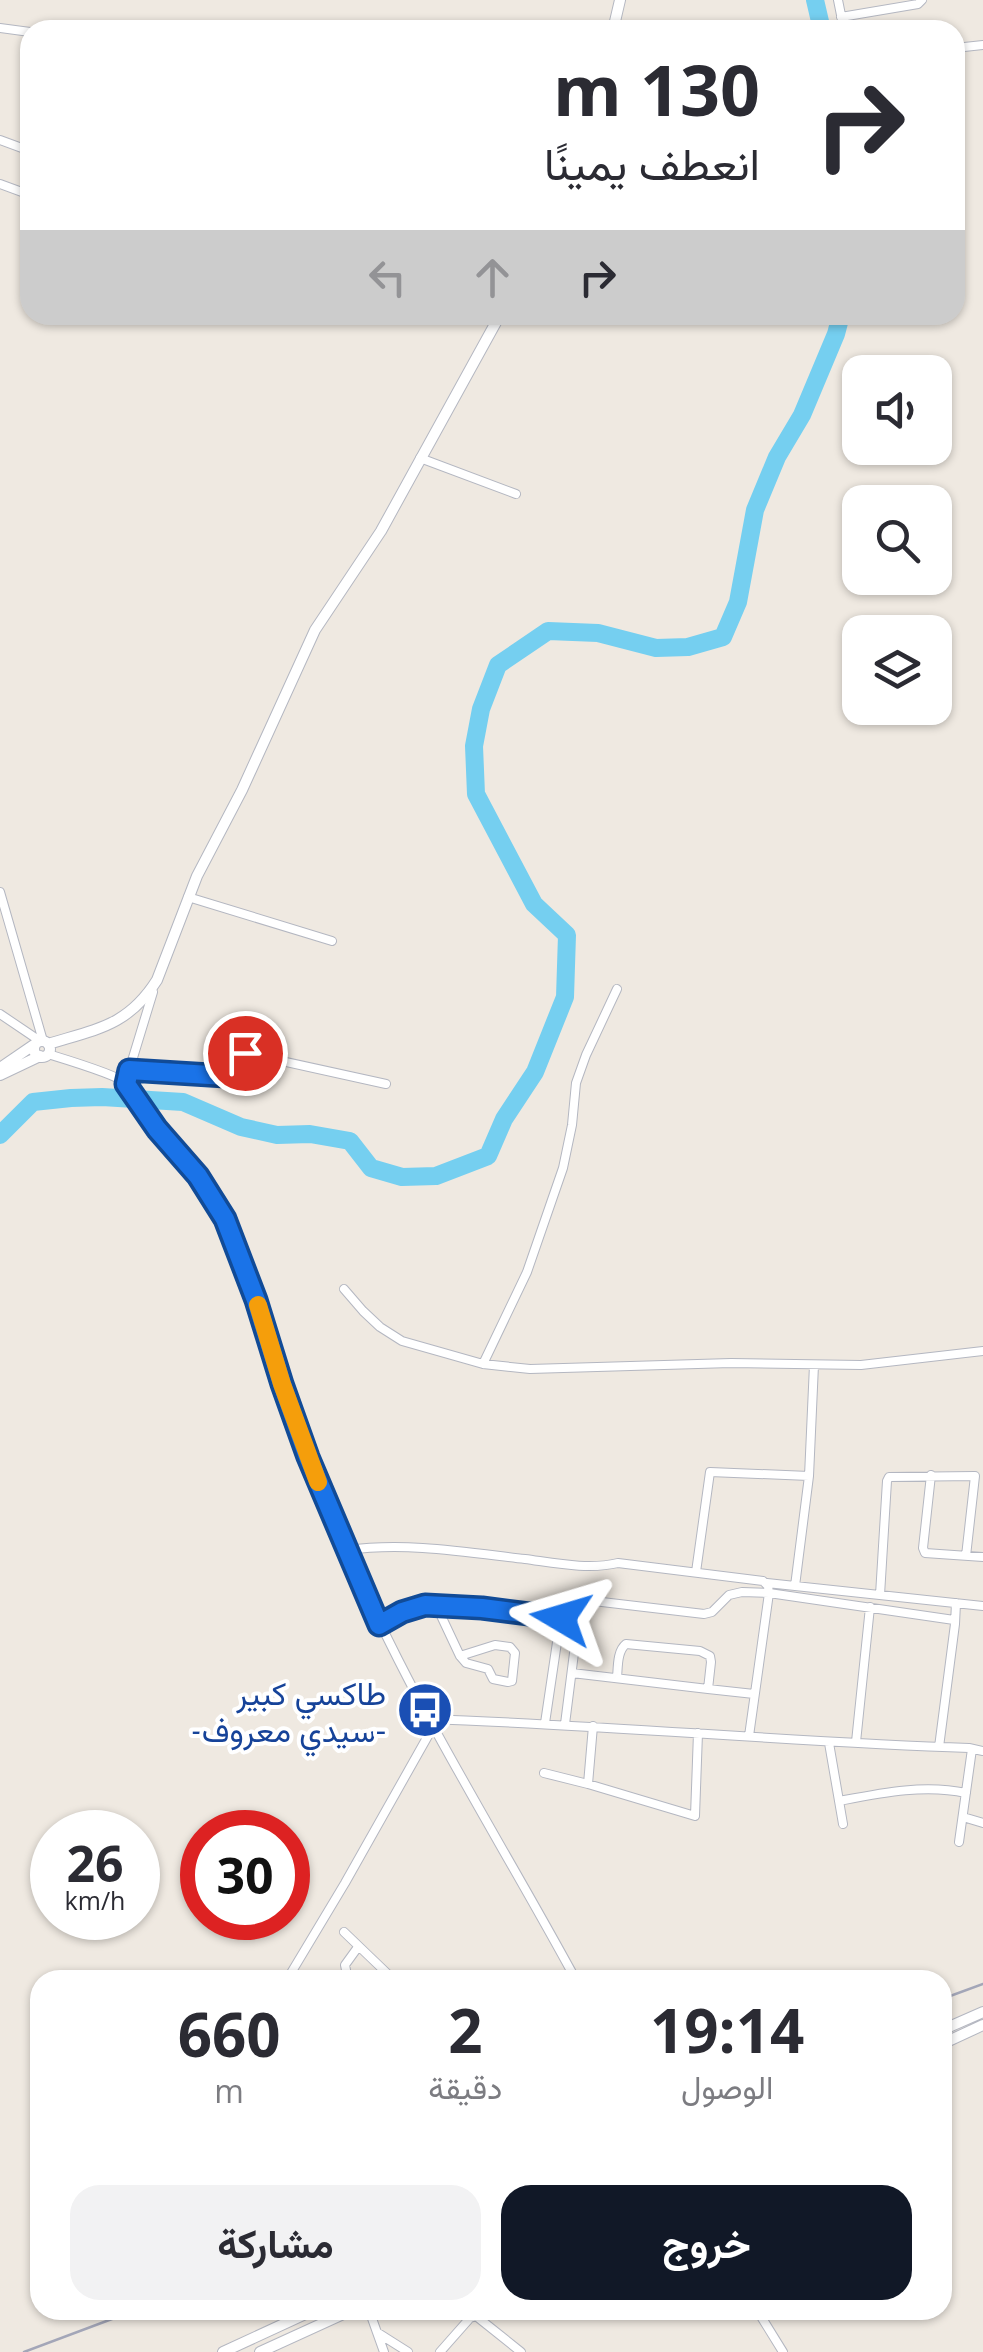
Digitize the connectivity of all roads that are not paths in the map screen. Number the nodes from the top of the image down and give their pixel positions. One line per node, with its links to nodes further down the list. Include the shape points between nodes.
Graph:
1 (838, 0): 3 (street)
2 (922, 0): 3 (street)
3 (840, 17): 4 (street)
4 (841, 20)
5 (493, 325): 6 (street)
6 (420, 458): 7 (street); 9 (street, via 315,630)
7 (516, 494)
8 (0, 892): 14 (street)
9 (188, 897): 10 (street); 11 (street)
10 (332, 941)
11 (158, 980): 14 (street, via 121,1019); 15 (street)
12 (617, 989): 21 (street, via 576,1083 563,1168 526,1272)
13 (0, 1014): 14 (street)
14 (43, 1047): 16 (street); 17 (street)
15 (129, 1070): 17 (street); 18 (street, via 226,1076 245,1053)
16 (0, 1071)
17 (126, 1084): 25 (street, via 225,1219)
18 (386, 1084)
19 (344, 1289): 21 (street, via 402,1341)
20 (983, 1351): 22 (street)
21 (483, 1364): 22 (street, via 530,1370)
22 (814, 1365): 24 (street)
23 (931, 1475): 26 (street, via 925,1553); 26 (street, via 975,1476); 32 (street, via 889,1477)
24 (809, 1476): 28 (street, via 710,1472); 29 (street)
25 (347, 1550): 28 (street, via 397,1546); 42 (street)
26 (966, 1556): 27 (street)
27 (983, 1556)
28 (696, 1572): 31 (street)
29 (794, 1586): 30 (street); 31 (street)
30 (805, 1587): 32 (street); 34 (street)
31 (768, 1588): 33 (street, via 729,1595 704,1614); 34 (street); 47 (street)
32 (880, 1594): 35 (street)
33 (580, 1598): 39 (street, via 565,1600); 40 (street)
34 (802, 1598): 38 (street)
35 (956, 1602): 37 (street); 41 (street)
36 (436, 1605): 39 (street); 42 (street, via 415,1607); 43 (street)
37 (983, 1606)
38 (870, 1607): 41 (street); 55 (street)
39 (561, 1618): 40 (street); 49 (street)
40 (578, 1619): 44 (street)
41 (954, 1620): 56 (street)
42 (379, 1625): 48 (street)
43 (460, 1656): 43 (street, via 510,1647 512,1681 493,1679 488,1669)
44 (572, 1673): 45 (street); 50 (street)
45 (616, 1678): 46 (street); 46 (street, via 626,1644 700,1651 712,1662)
46 (708, 1690): 47 (street)
47 (754, 1694): 53 (street)
48 (431, 1723): 49 (street); 69 (street); 72 (street)
49 (545, 1723): 50 (street)
50 (566, 1724): 51 (street)
51 (593, 1726): 52 (street); 60 (street)
52 (698, 1733): 53 (street); 60 (street, via 695,1816)
53 (749, 1736): 54 (street)
54 (828, 1742): 55 (street); 62 (street)
55 (856, 1742): 56 (street)
56 (938, 1747): 57 (street)
57 (972, 1749): 58 (street); 61 (street)
58 (983, 1751)
59 (544, 1773): 60 (street)
60 (588, 1784)
61 (966, 1793): 62 (street, via 921,1789); 63 (street)
62 (839, 1801): 65 (street)
63 (962, 1817): 64 (street); 66 (street)
64 (983, 1823)
65 (843, 1824)
66 (959, 1842)
67 (344, 1932): 68 (street)
68 (358, 1947): 70 (street); 71 (street)
69 (293, 1970)
70 (346, 1970)
71 (383, 1970)
72 (571, 1970)
73 (983, 2012): 75 (street)
74 (983, 2025): 76 (street)
75 (952, 2026)
76 (952, 2039)
77 (292, 2320): 85 (street)
78 (332, 2320): 84 (street)
79 (373, 2320): 83 (street)
80 (468, 2320): 89 (street)
81 (481, 2320): 90 (street)
82 (763, 2320): 91 (street)
83 (378, 2333): 87 (street); 88 (street)
84 (273, 2350): 86 (street)
85 (223, 2352)
86 (260, 2352)
87 (384, 2352)
88 (408, 2352)
89 (440, 2352)
90 (521, 2352)
91 (783, 2352)

